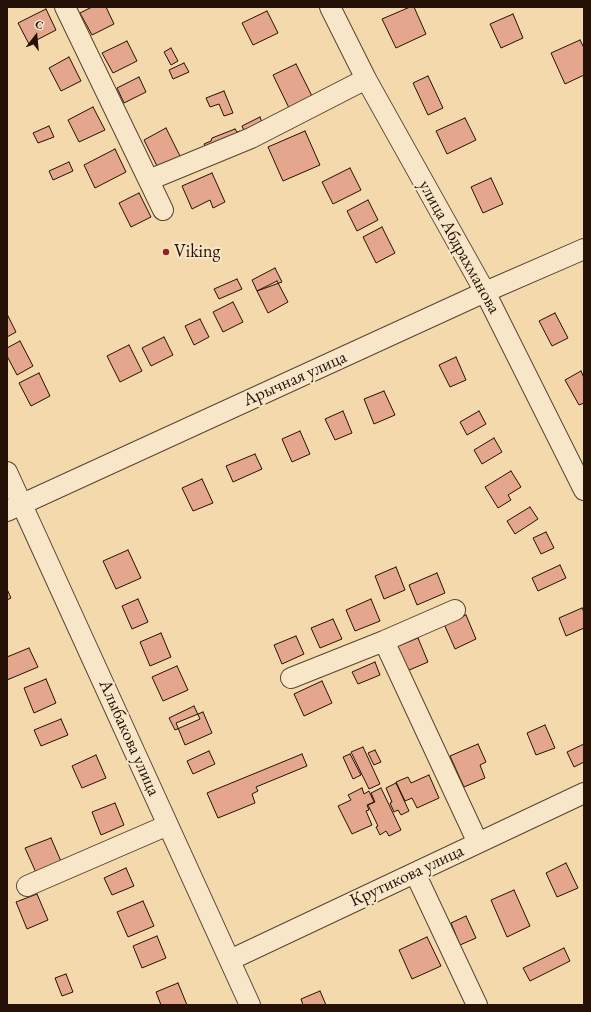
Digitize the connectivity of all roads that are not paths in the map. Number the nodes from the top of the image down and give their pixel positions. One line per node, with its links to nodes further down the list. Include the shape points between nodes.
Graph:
1 (65, 7): 4 (street)
2 (330, 7): 3 (street, улица Абдрахманова)
3 (366, 79): 4 (street, via 251,138); 7 (street, улица Абдрахманова)
4 (149, 180): 5 (street)
5 (163, 210)
6 (584, 249): 7 (street, Арычная улица)
7 (485, 292): 9 (street, улица Абдрахманова); 10 (street, Арычная улица)
8 (7, 472): 10 (street, Алыбакова улица)
9 (584, 490)
10 (14, 507): 15 (street, Алыбакова улица)
11 (455, 610): 12 (street)
12 (384, 641): 13 (street); 16 (street)
13 (291, 678)
14 (584, 793): 16 (street, Крутикова улица)
15 (168, 825): 18 (street); 19 (street, Алыбакова улица)
16 (478, 843): 17 (street, Крутикова улица)
17 (414, 873): 19 (street, Крутикова улица); 21 (street)
18 (26, 886)
19 (230, 960): 20 (street, Алыбакова улица)
20 (250, 1005)
21 (477, 1005)

